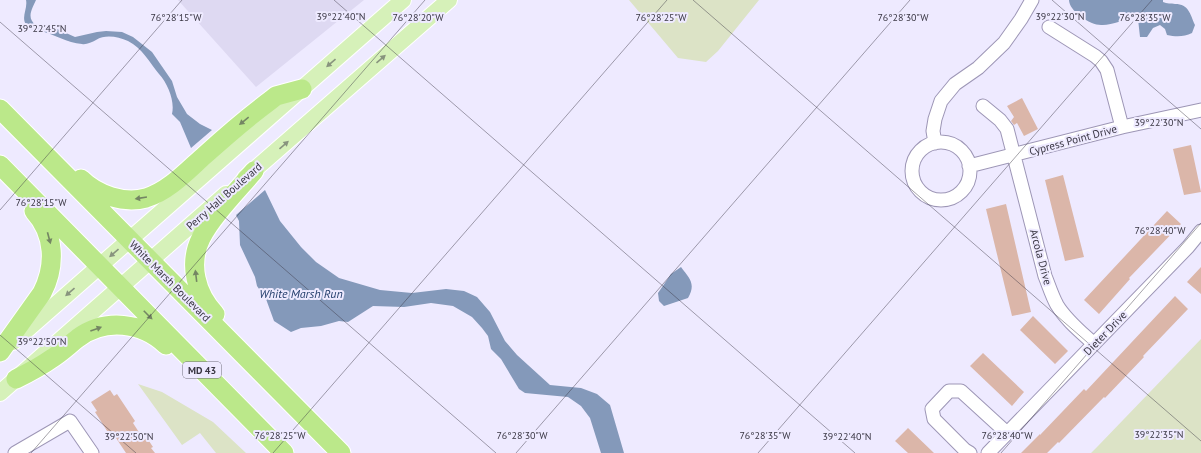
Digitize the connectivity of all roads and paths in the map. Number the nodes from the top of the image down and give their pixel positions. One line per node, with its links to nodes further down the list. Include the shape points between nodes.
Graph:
1 (403, 0): 5 (main road, one-way to 5)
2 (448, 0): 15 (main road, Perry Hall Boulevard, one-way to 2)
3 (1032, 0): 11 (street, via 1004,43 978,68 955,84 941,100 933,131)
4 (1049, 27): 10 (street, via 1101,61 1107,70)
5 (302, 89): 6 (highway, one-way to 6, via 276,96 164,189 146,198 130,199 110,196 87,186); 18 (main road)
6 (0, 99)
7 (984, 106): 12 (street, Arcola Drive, via 1008,129)
8 (0, 109): 18 (highway, White Marsh Boulevard)
9 (1201, 110): 10 (street, Cypress Point Drive)
10 (1122, 127): 12 (street, Cypress Point Drive)
11 (935, 143): 14 (street, via 953,145 961,151); 14 (street, via 918,153 912,171 917,188 925,196 943,200 960,193 968,181)
12 (1014, 155): 14 (street, Cypress Point Drive); 22 (street, Arcola Drive, via 1050,291 1066,317)
13 (0, 165): 20 (highway, MD 43)
14 (970, 166)
15 (254, 171): 19 (main road, Perry Hall Boulevard); 31 (highway, one-way to 15, via 211,310 198,288 195,264 200,240)
16 (0, 175): 23 (highway, one-way to 23, via 46,227 52,260 42,293)
17 (1201, 231): 22 (street, Dieter Drive)
18 (129, 240): 19 (highway, White Marsh Boulevard); 20 (main road, one-way to 20)
19 (150, 261): 21 (main road, Perry Hall Boulevard); 30 (highway, White Marsh Boulevard)
20 (100, 266): 21 (highway, MD 43); 23 (main road, one-way to 23)
21 (120, 287): 24 (main road, Perry Hall Boulevard); 29 (highway, MD 43, one-way to 29)
22 (1094, 344): 26 (street, Dieter Drive)
23 (0, 353)
24 (16, 379): 25 (main road, Perry Hall Boulevard); 29 (highway, one-way to 29, via 43,365 95,328 107,325 136,327 160,339 230,409)
25 (0, 393)
26 (1007, 433): 32 (street, via 961,391 949,391 932,409 934,419); 33 (street, Dieter Drive)
27 (15, 453): 28 (street, via 70,421)
28 (92, 453)
29 (283, 453)
30 (341, 453)
31 (346, 453)
32 (970, 453)
33 (988, 453)

